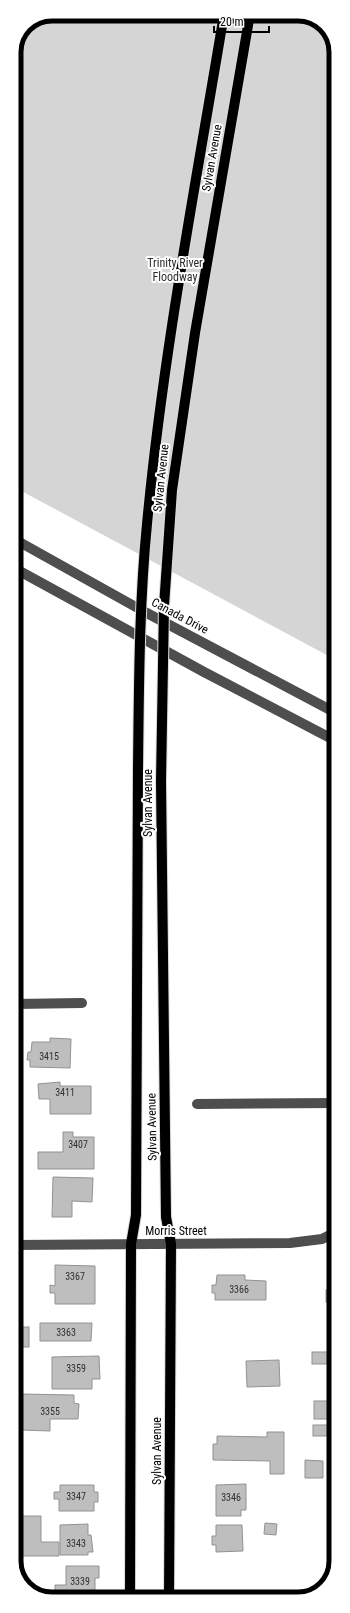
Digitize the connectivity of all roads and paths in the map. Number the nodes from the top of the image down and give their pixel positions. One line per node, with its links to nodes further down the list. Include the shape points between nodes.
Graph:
1 (223, 21): 12 (main road, Sylvan Avenue, bridge, via 169,350 148,509 139,625 136,1215)
2 (249, 21): 13 (main road, Sylvan Avenue, bridge, via 194,340 172,490 164,606 161,781 166,1217)
3 (21, 543): 5 (street, Canada Drive, via 142,612)
4 (21, 572): 6 (street)
5 (329, 709)
6 (329, 737)
7 (82, 1003): 8 (street)
8 (21, 1004)
9 (329, 1103): 10 (street)
10 (198, 1104)
11 (329, 1236): 13 (street, Morris Street, via 322,1239 290,1243)
12 (131, 1244): 13 (street, Morris Street); 14 (street, Morris Street); 15 (main road, Sylvan Avenue)
13 (170, 1244): 16 (main road, Sylvan Avenue)
14 (21, 1245)
15 (130, 1592)
16 (169, 1592)

